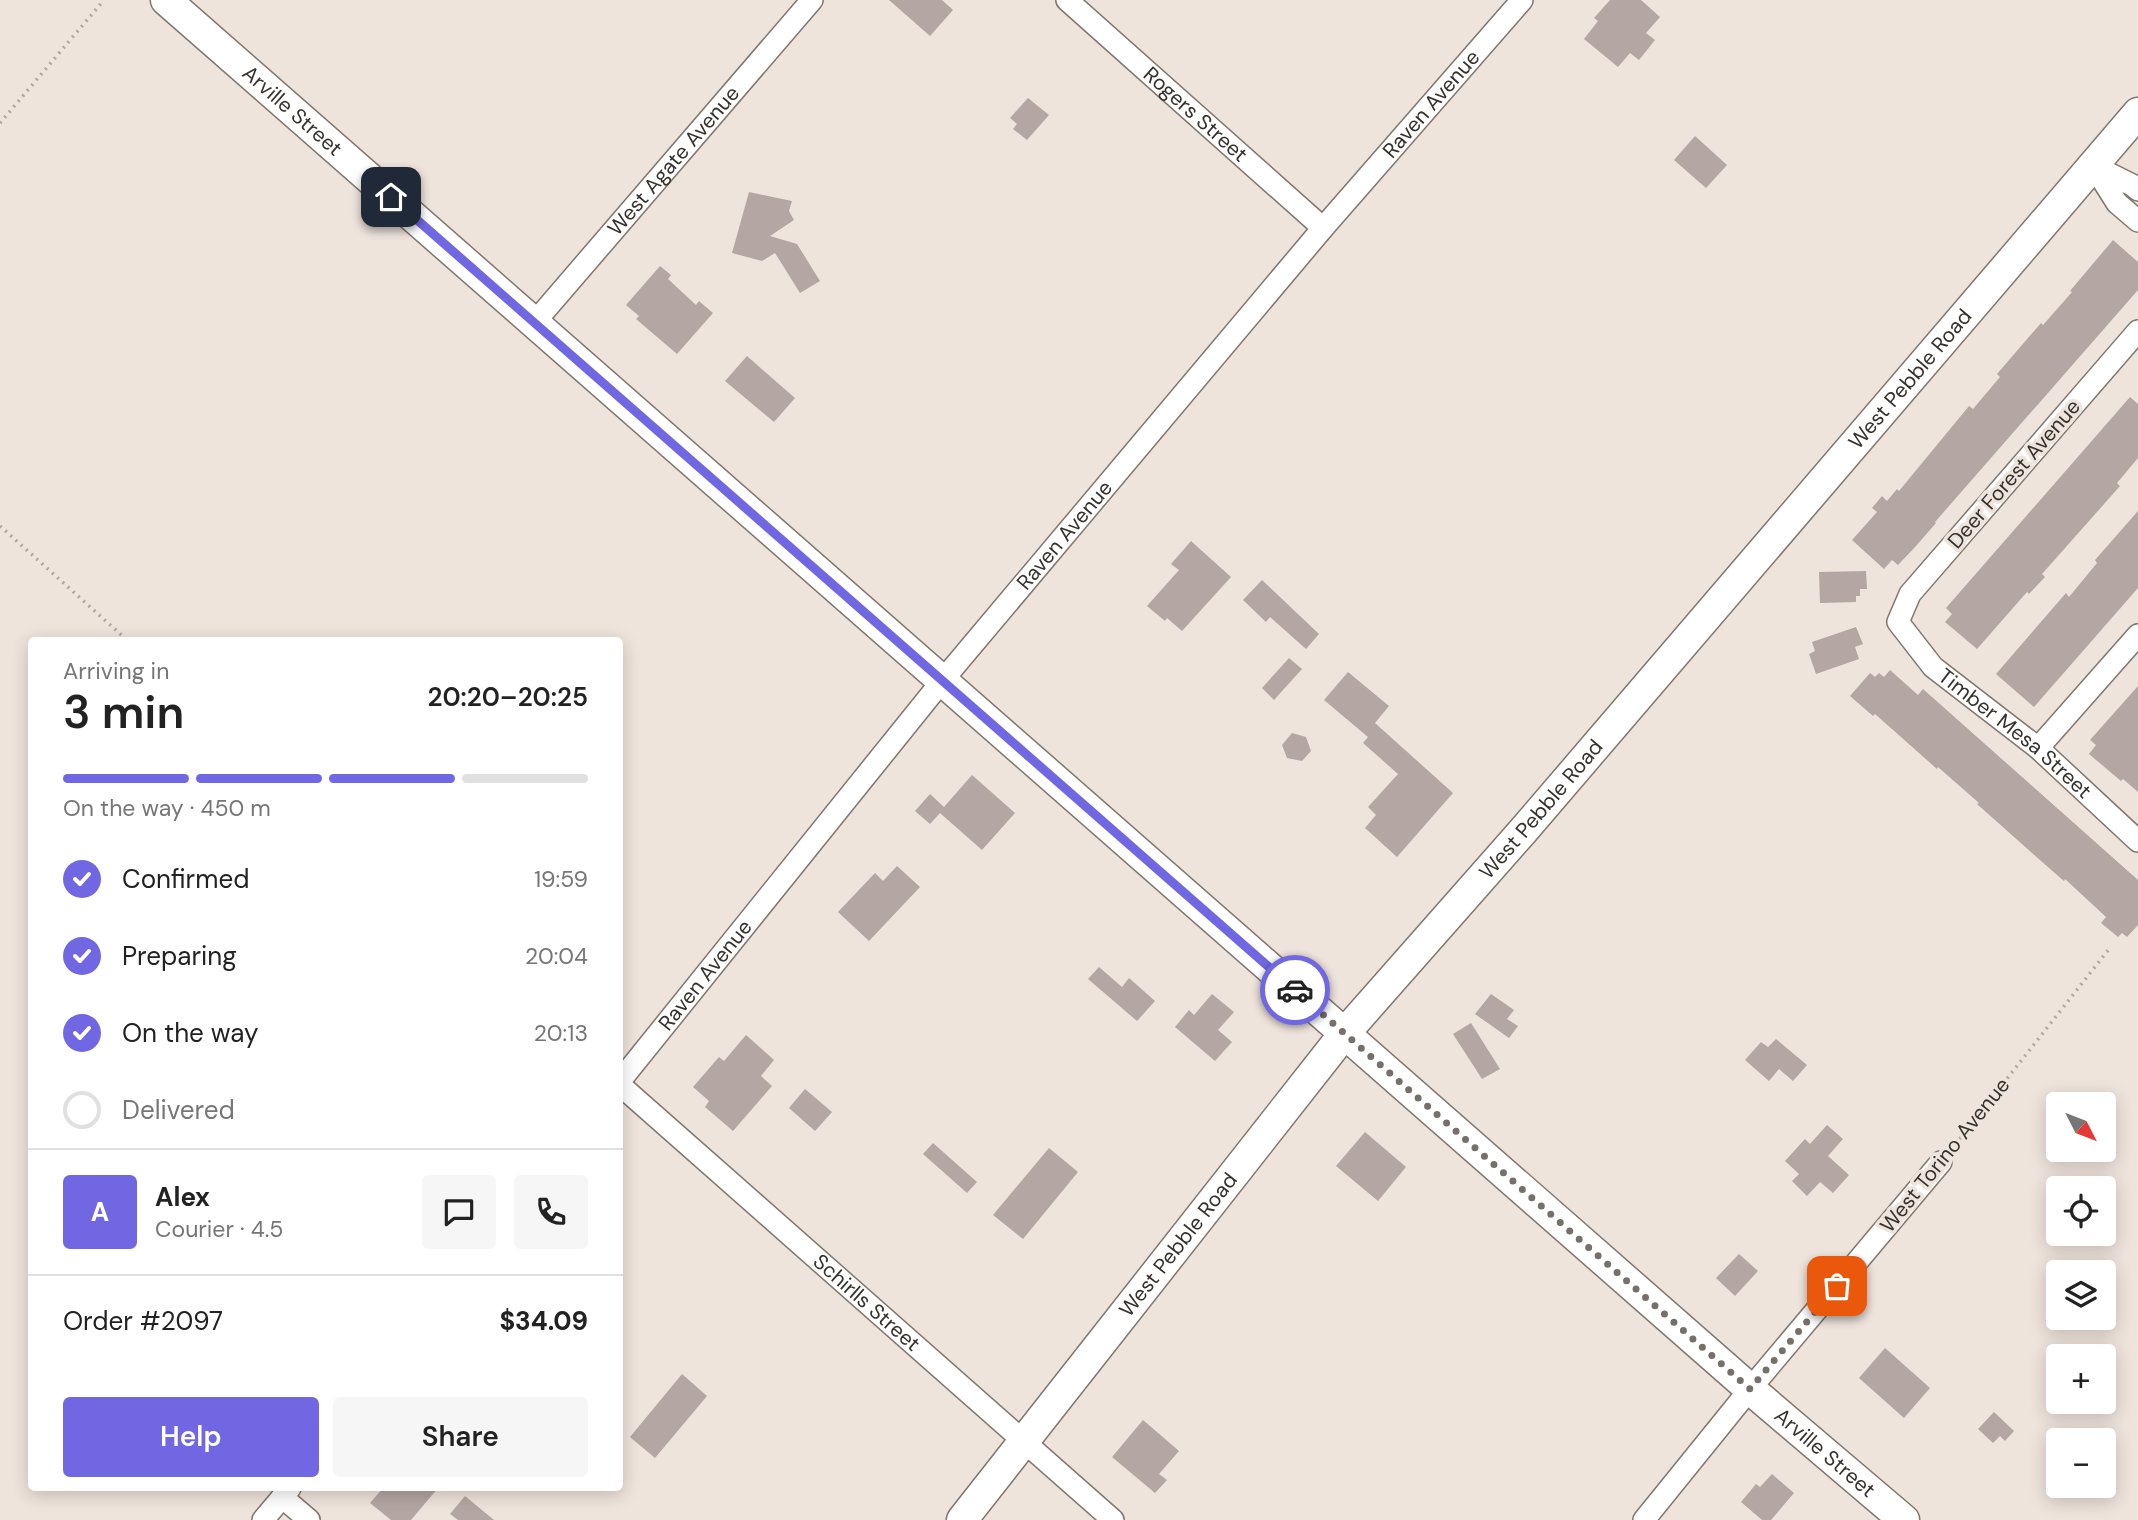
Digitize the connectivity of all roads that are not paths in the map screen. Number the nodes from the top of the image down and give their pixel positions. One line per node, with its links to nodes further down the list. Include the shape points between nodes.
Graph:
1 (166, 0): 10 (street, Arville Street)
2 (812, 0): 10 (street, West Agate Avenue)
3 (1067, 0): 9 (street, Rogers Street)
4 (1522, 0): 9 (street, Raven Avenue)
5 (2138, 113): 6 (street, West Pebble Road)
6 (2093, 165): 7 (street); 8 (street, via 2117,203); 17 (street, West Pebble Road)
7 (2138, 190)
8 (2138, 221)
9 (1323, 228): 14 (street, Raven Avenue)
10 (534, 323): 14 (street, Arville Street)
11 (2138, 331): 12 (street, Deer Forest Avenue, via 1910,594)
12 (1898, 622): 15 (street, Timber Mesa Street, via 1933,667)
13 (2138, 635): 15 (street)
14 (942, 681): 17 (street, Arville Street); 18 (street, Raven Avenue)
15 (2038, 748): 16 (street, Timber Mesa Street)
16 (2138, 841)
17 (1344, 1034): 21 (street, Arville Street); 22 (street, West Pebble Road)
18 (623, 1079)
19 (623, 1086): 22 (street, Schirlls Street)
20 (1941, 1163): 21 (street, West Torino Avenue)
21 (1750, 1389): 28 (street, West Torino Avenue); 29 (street, Arville Street)
22 (1024, 1441): 26 (street, West Pebble Road); 27 (street, Schirlls Street)
23 (286, 1492): 24 (street); 25 (street)
24 (263, 1520)
25 (309, 1520)
26 (962, 1520)
27 (1113, 1520)
28 (1644, 1520)
29 (1904, 1520)

